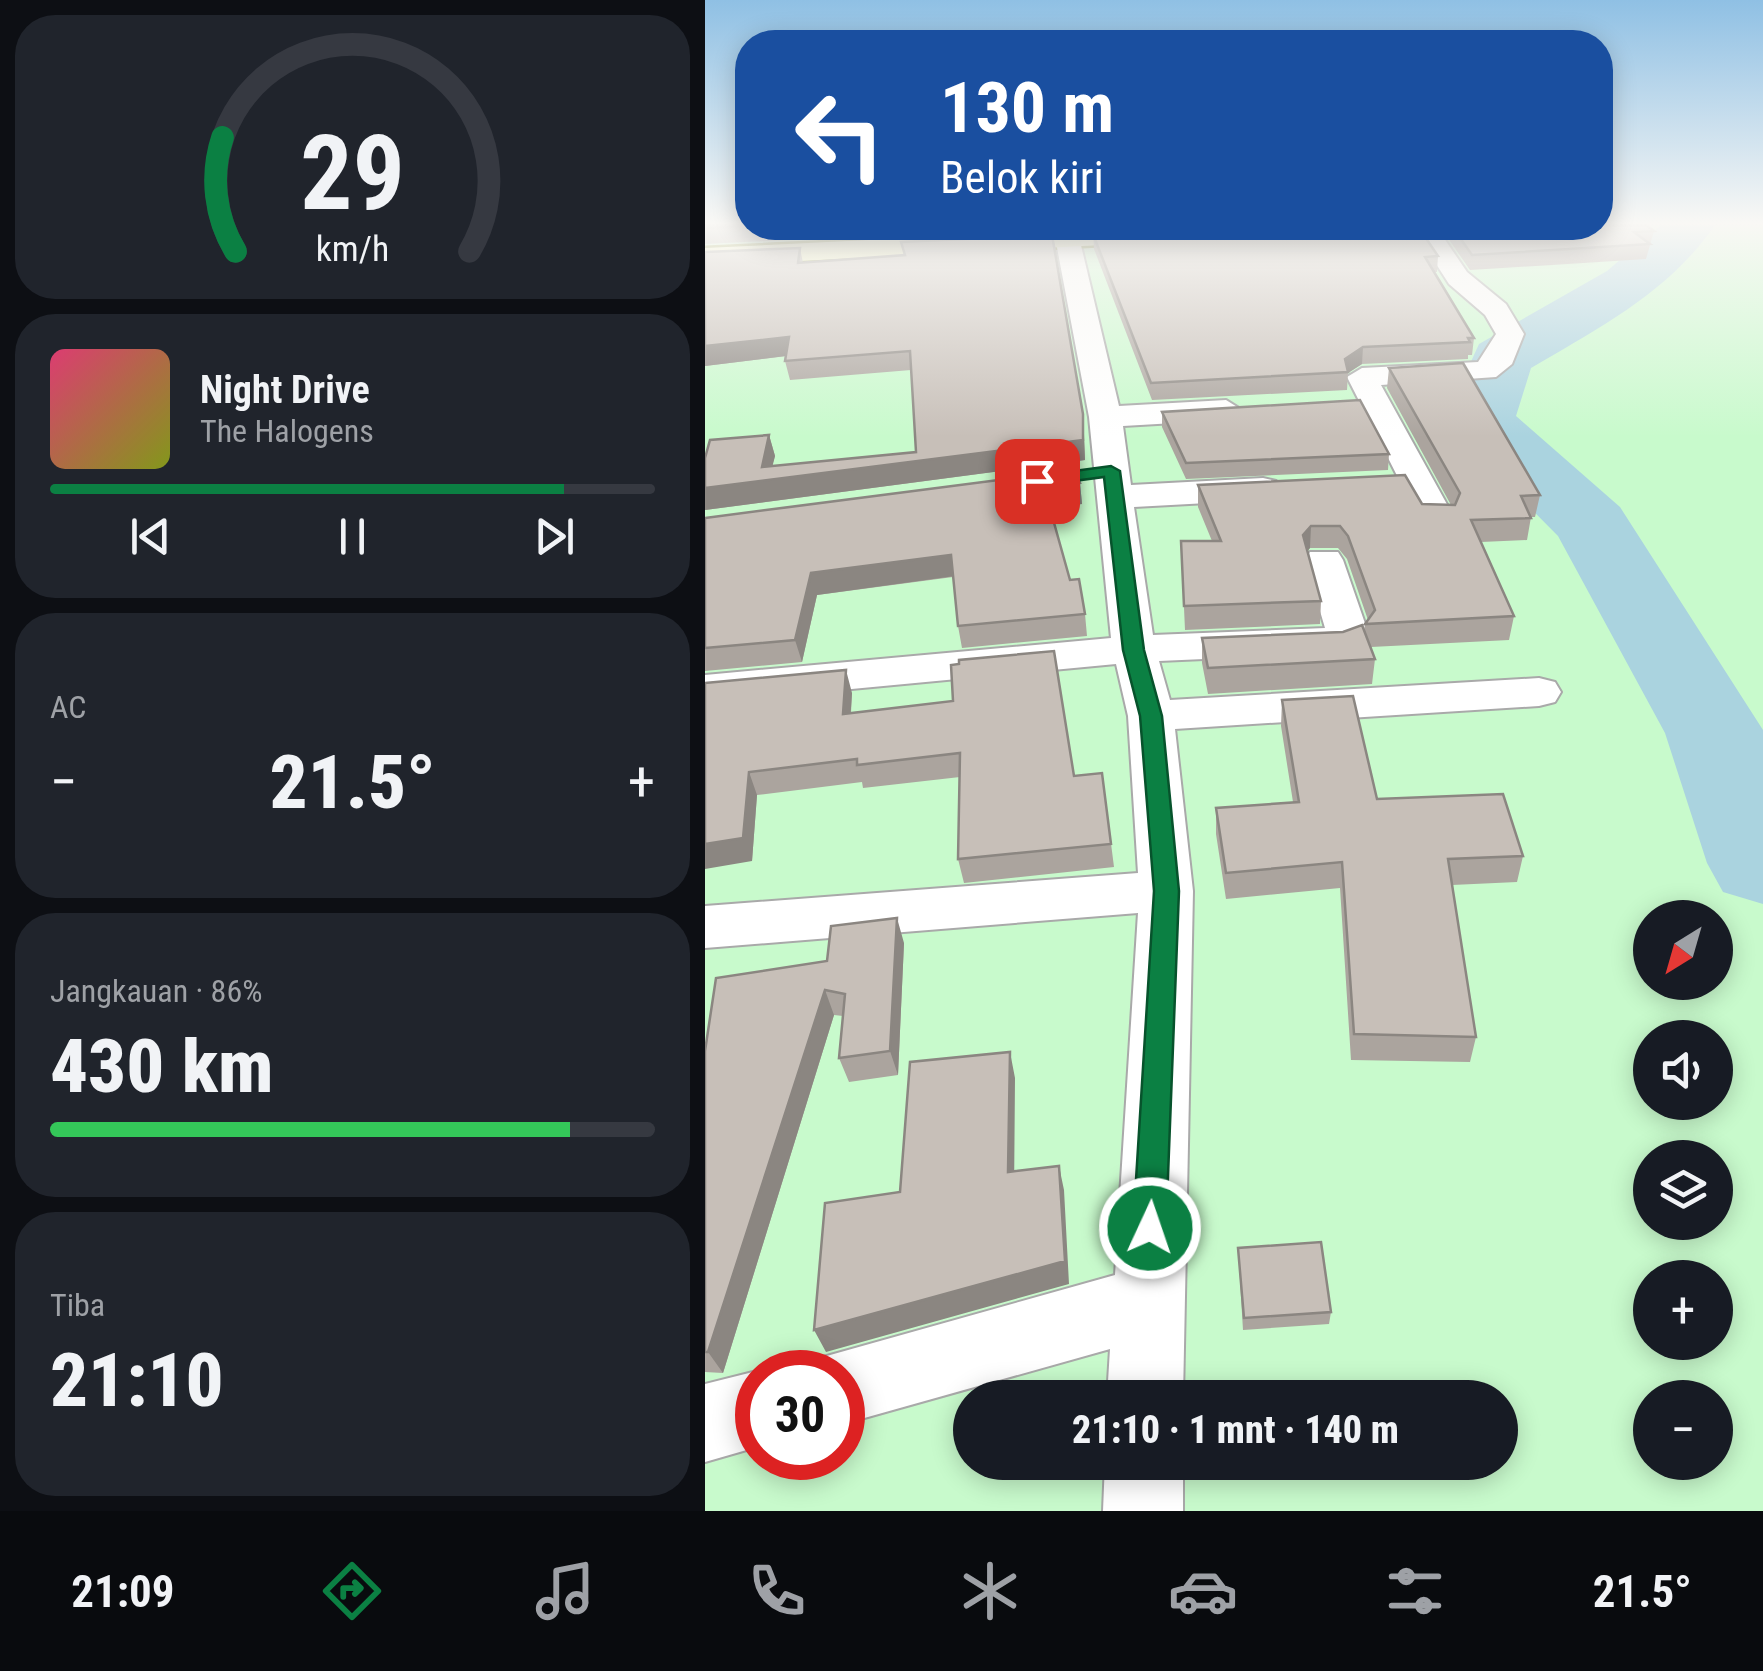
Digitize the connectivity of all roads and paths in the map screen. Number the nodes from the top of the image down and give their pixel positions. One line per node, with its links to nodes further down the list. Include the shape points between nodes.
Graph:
1 (1079, 296): 6 (street)
2 (1478, 296): 3 (street, via 1507,322 1510,334 1497,364 1485,371 1365,376)
3 (1371, 401): 4 (street); 8 (street)
4 (1333, 403)
5 (1257, 408): 6 (street)
6 (1105, 417): 7 (street)
7 (1100, 481): 10 (street); 13 (street)
8 (1417, 482): 9 (street); 11 (street)
9 (1377, 484)
10 (1297, 488)
11 (1437, 517)
12 (1325, 560): 13 (street, via 1345,639)
13 (1134, 650): 14 (street); 16 (street)
14 (705, 689)
15 (1539, 692): 16 (street)
16 (1151, 716): 17 (street)
17 (1167, 891): 18 (street); 19 (street)
18 (705, 927)
19 (1146, 1303): 20 (street); 21 (street)
20 (865, 1380)
21 (1145, 1380)
22 (735, 1415): 23 (street)
23 (705, 1423)
24 (1144, 1480): 25 (street)
25 (1143, 1511)

